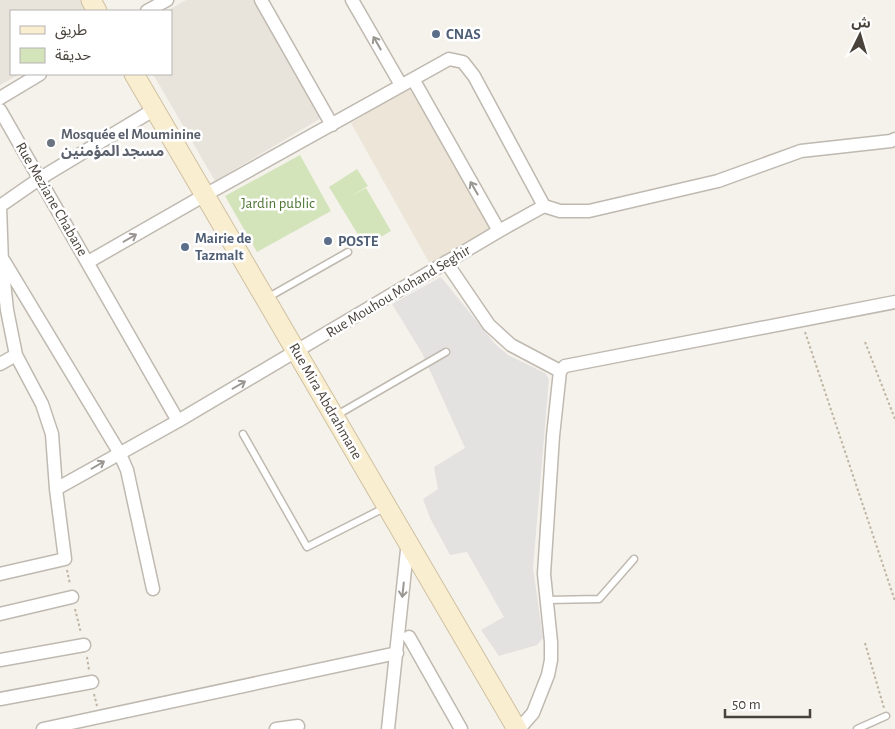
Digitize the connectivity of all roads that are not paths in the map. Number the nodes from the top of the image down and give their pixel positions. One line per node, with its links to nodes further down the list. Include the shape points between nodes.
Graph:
1 (167, 0): 4 (street)
2 (261, 0): 12 (street)
3 (352, 0): 8 (street, one-way to 3)
4 (149, 10)
5 (38, 75): 9 (street)
6 (135, 75): 10 (main road, Rue Mira Abdrahmane)
7 (413, 79): 8 (street); 16 (street, via 450,59 462,62 474,76); 17 (street, one-way to 7)
8 (402, 85): 12 (street)
9 (0, 98)
10 (155, 109): 14 (street); 15 (main road, Rue Mira Abdrahmane)
11 (0, 110): 14 (street, Rue Meziane Chabane)
12 (332, 124): 15 (street)
13 (895, 139): 16 (street, via 801,151 718,181 589,211 560,211)
14 (39, 179): 19 (street, via 0,206); 20 (street, Rue Meziane Chabane)
15 (205, 195): 20 (street, one-way to 15); 22 (main road, Rue Mira Abdrahmane)
16 (544, 206): 17 (street, Rue Mouhou Mohand Seghir)
17 (499, 231): 21 (street, Rue Mouhou Mohand Seghir)
18 (348, 252): 22 (lane)
19 (1, 256): 26 (street); 32 (street)
20 (88, 262): 30 (street, Rue Meziane Chabane)
21 (446, 262): 24 (street, Rue Mouhou Mohand Seghir); 28 (street, via 489,325 511,345)
22 (266, 299): 24 (main road, Rue Mira Abdrahmane)
23 (895, 302): 28 (street, via 565,366)
24 (297, 351): 29 (main road, Rue Mira Abdrahmane); 30 (street, Rue Mouhou Mohand Seghir, one-way to 24)
25 (446, 352): 29 (lane)
26 (16, 355): 27 (street); 33 (street, via 42,404 52,434)
27 (0, 364)
28 (560, 371): 40 (street, via 544,574)
29 (335, 417): 34 (main road, Rue Mira Abdrahmane)
30 (178, 421): 32 (street, Rue Mouhou Mohand Seghir)
31 (243, 434): 34 (lane, via 307,547)
32 (119, 452): 33 (street, Rue Mouhou Mohand Seghir, one-way to 32); 38 (street, via 127,470)
33 (56, 489): 37 (street, via 65,559)
34 (387, 506): 35 (main road, Rue Mira Abdrahmane)
35 (408, 541): 44 (street, one-way to 44); 54 (main road, Rue Mira Abdrahmane)
36 (634, 559): 40 (lane, via 599,599)
37 (0, 574)
38 (153, 589)
39 (72, 597): 41 (street)
40 (547, 600): 54 (street, via 551,642 548,675 533,713)
41 (0, 614)
42 (409, 637): 53 (street)
43 (84, 644): 45 (street)
44 (397, 653): 50 (street); 52 (street)
45 (0, 660)
46 (92, 682): 47 (street)
47 (0, 699)
48 (886, 716): 55 (lane)
49 (298, 726): 51 (street)
50 (43, 729)
51 (276, 729)
52 (388, 729)
53 (461, 729)
54 (518, 729)
55 (857, 729)

